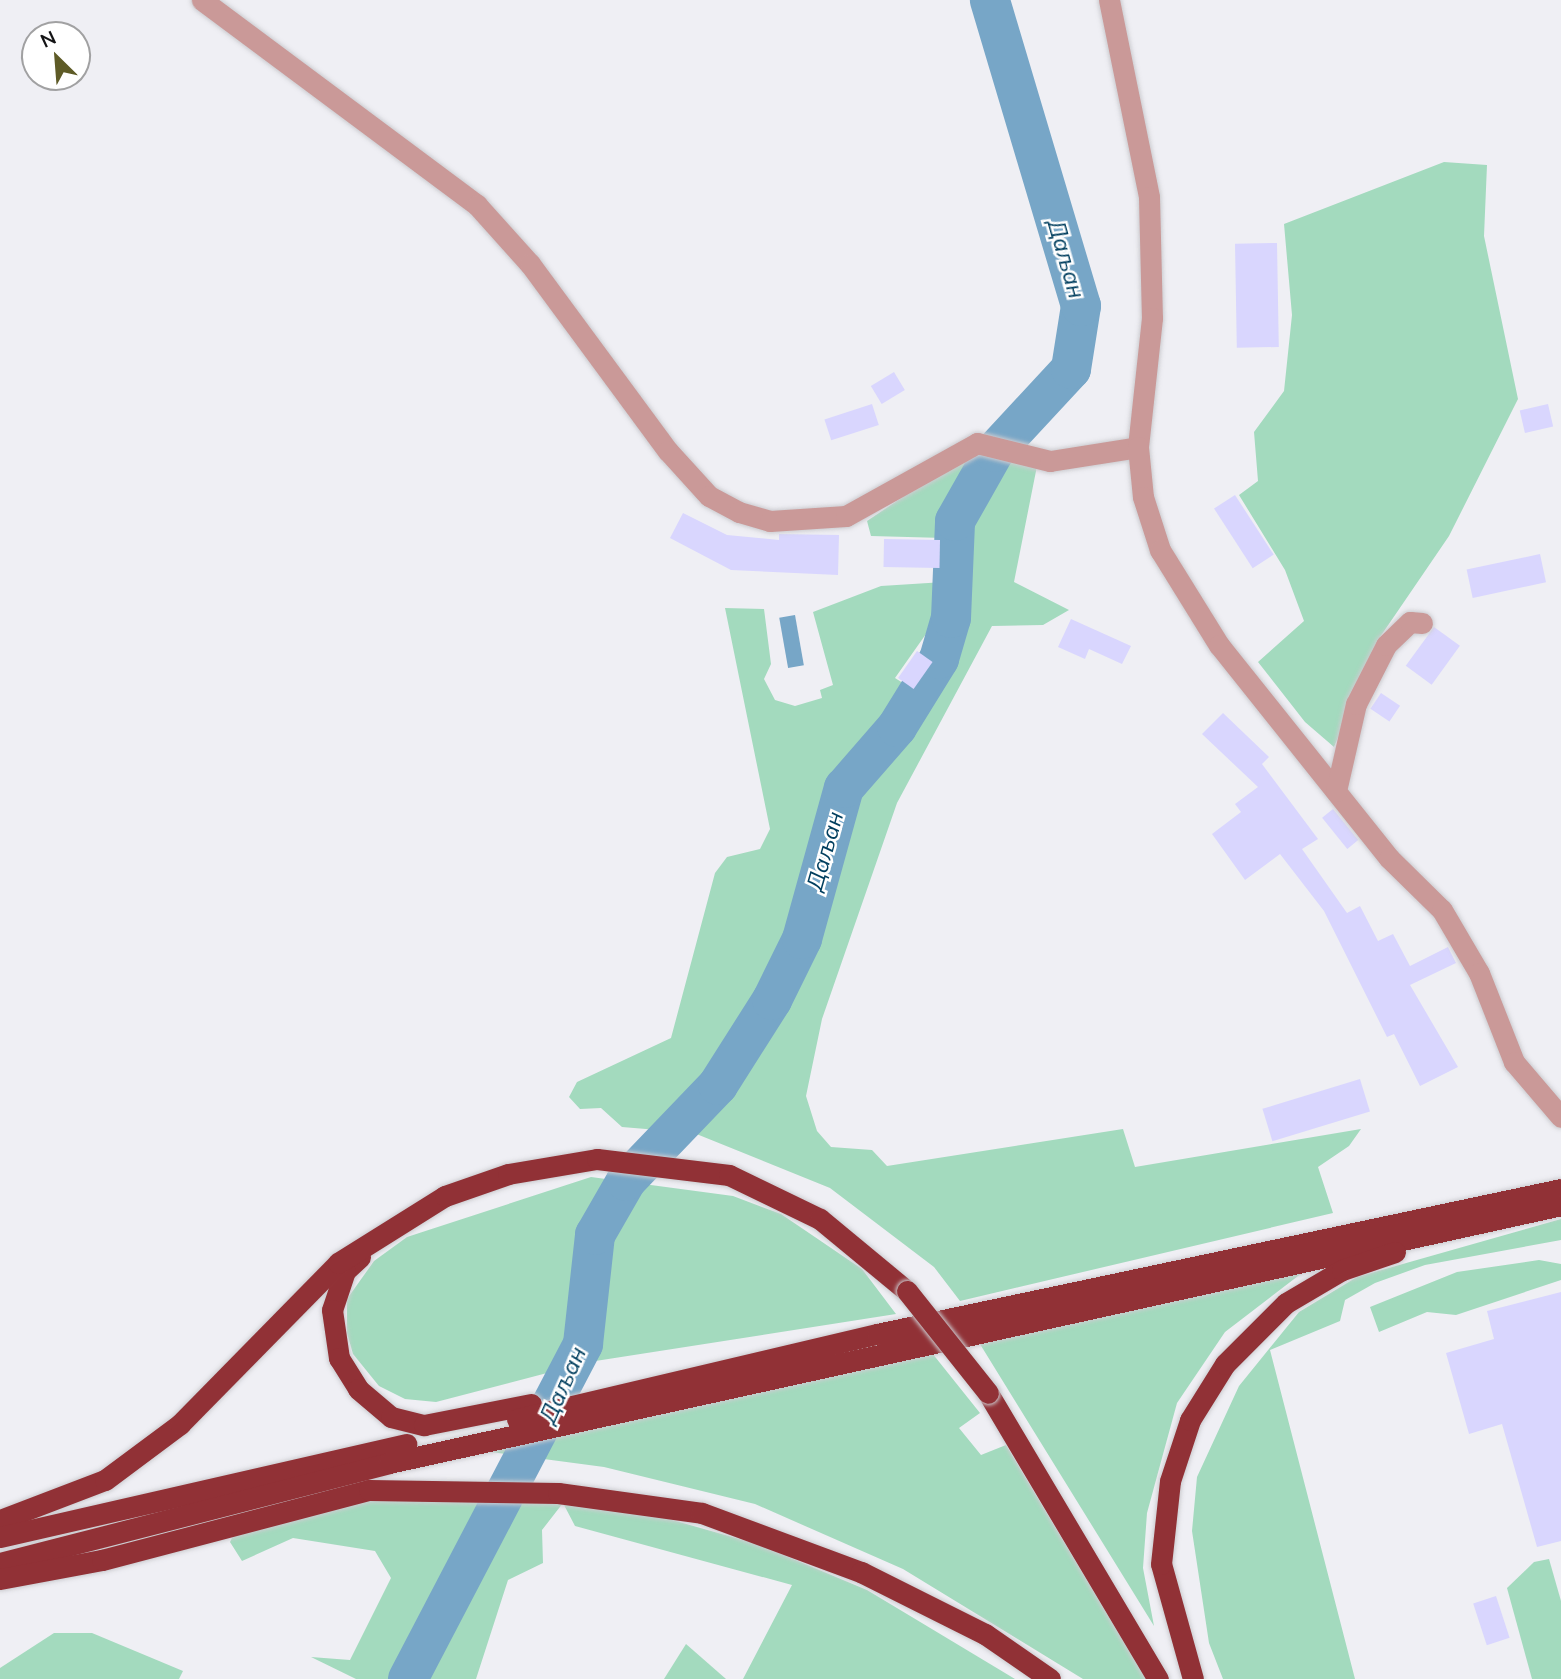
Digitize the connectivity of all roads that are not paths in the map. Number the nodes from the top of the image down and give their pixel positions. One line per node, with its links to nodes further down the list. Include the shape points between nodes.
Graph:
1 (202, 0): 3 (street, via 477,205 530,264 668,451 709,496 739,512 770,521 846,516 964,450 996,445 1030,458 1072,459)
2 (1109, 0): 3 (street, via 1149,197 1152,318)
3 (1138, 447): 5 (street, via 1143,496 1160,550 1219,645)
4 (1422, 624): 5 (street, via 1404,626 1386,645 1356,704)
5 (1336, 791): 6 (street, via 1389,858 1442,911 1479,973 1514,1062)
6 (1561, 1117)
7 (1561, 1188): 11 (highway, via 877,1334)
8 (1561, 1205): 11 (highway)
9 (1561, 1213): 21 (highway, via 1342,1270 1286,1303 1225,1364 1190,1420 1170,1481 1161,1564)
10 (395, 1225): 12 (highway, via 345,1270 332,1310 339,1358 358,1389 391,1417 424,1425); 13 (highway, via 338,1263 180,1424 116,1472 32,1513); 14 (highway, bridge, via 445,1196 508,1174 597,1159 729,1175 820,1219 907,1291 988,1393)
11 (606, 1399): 12 (highway)
12 (507, 1423): 15 (highway); 16 (highway)
13 (0, 1520)
14 (1075, 1535): 19 (highway); 20 (highway)
15 (0, 1537)
16 (0, 1563)
17 (0, 1579): 18 (highway, via 103,1560 369,1490 476,1487 558,1493 702,1513 861,1572 985,1634)
18 (1050, 1679)
19 (1158, 1679)
20 (1175, 1679)
21 (1193, 1679)

